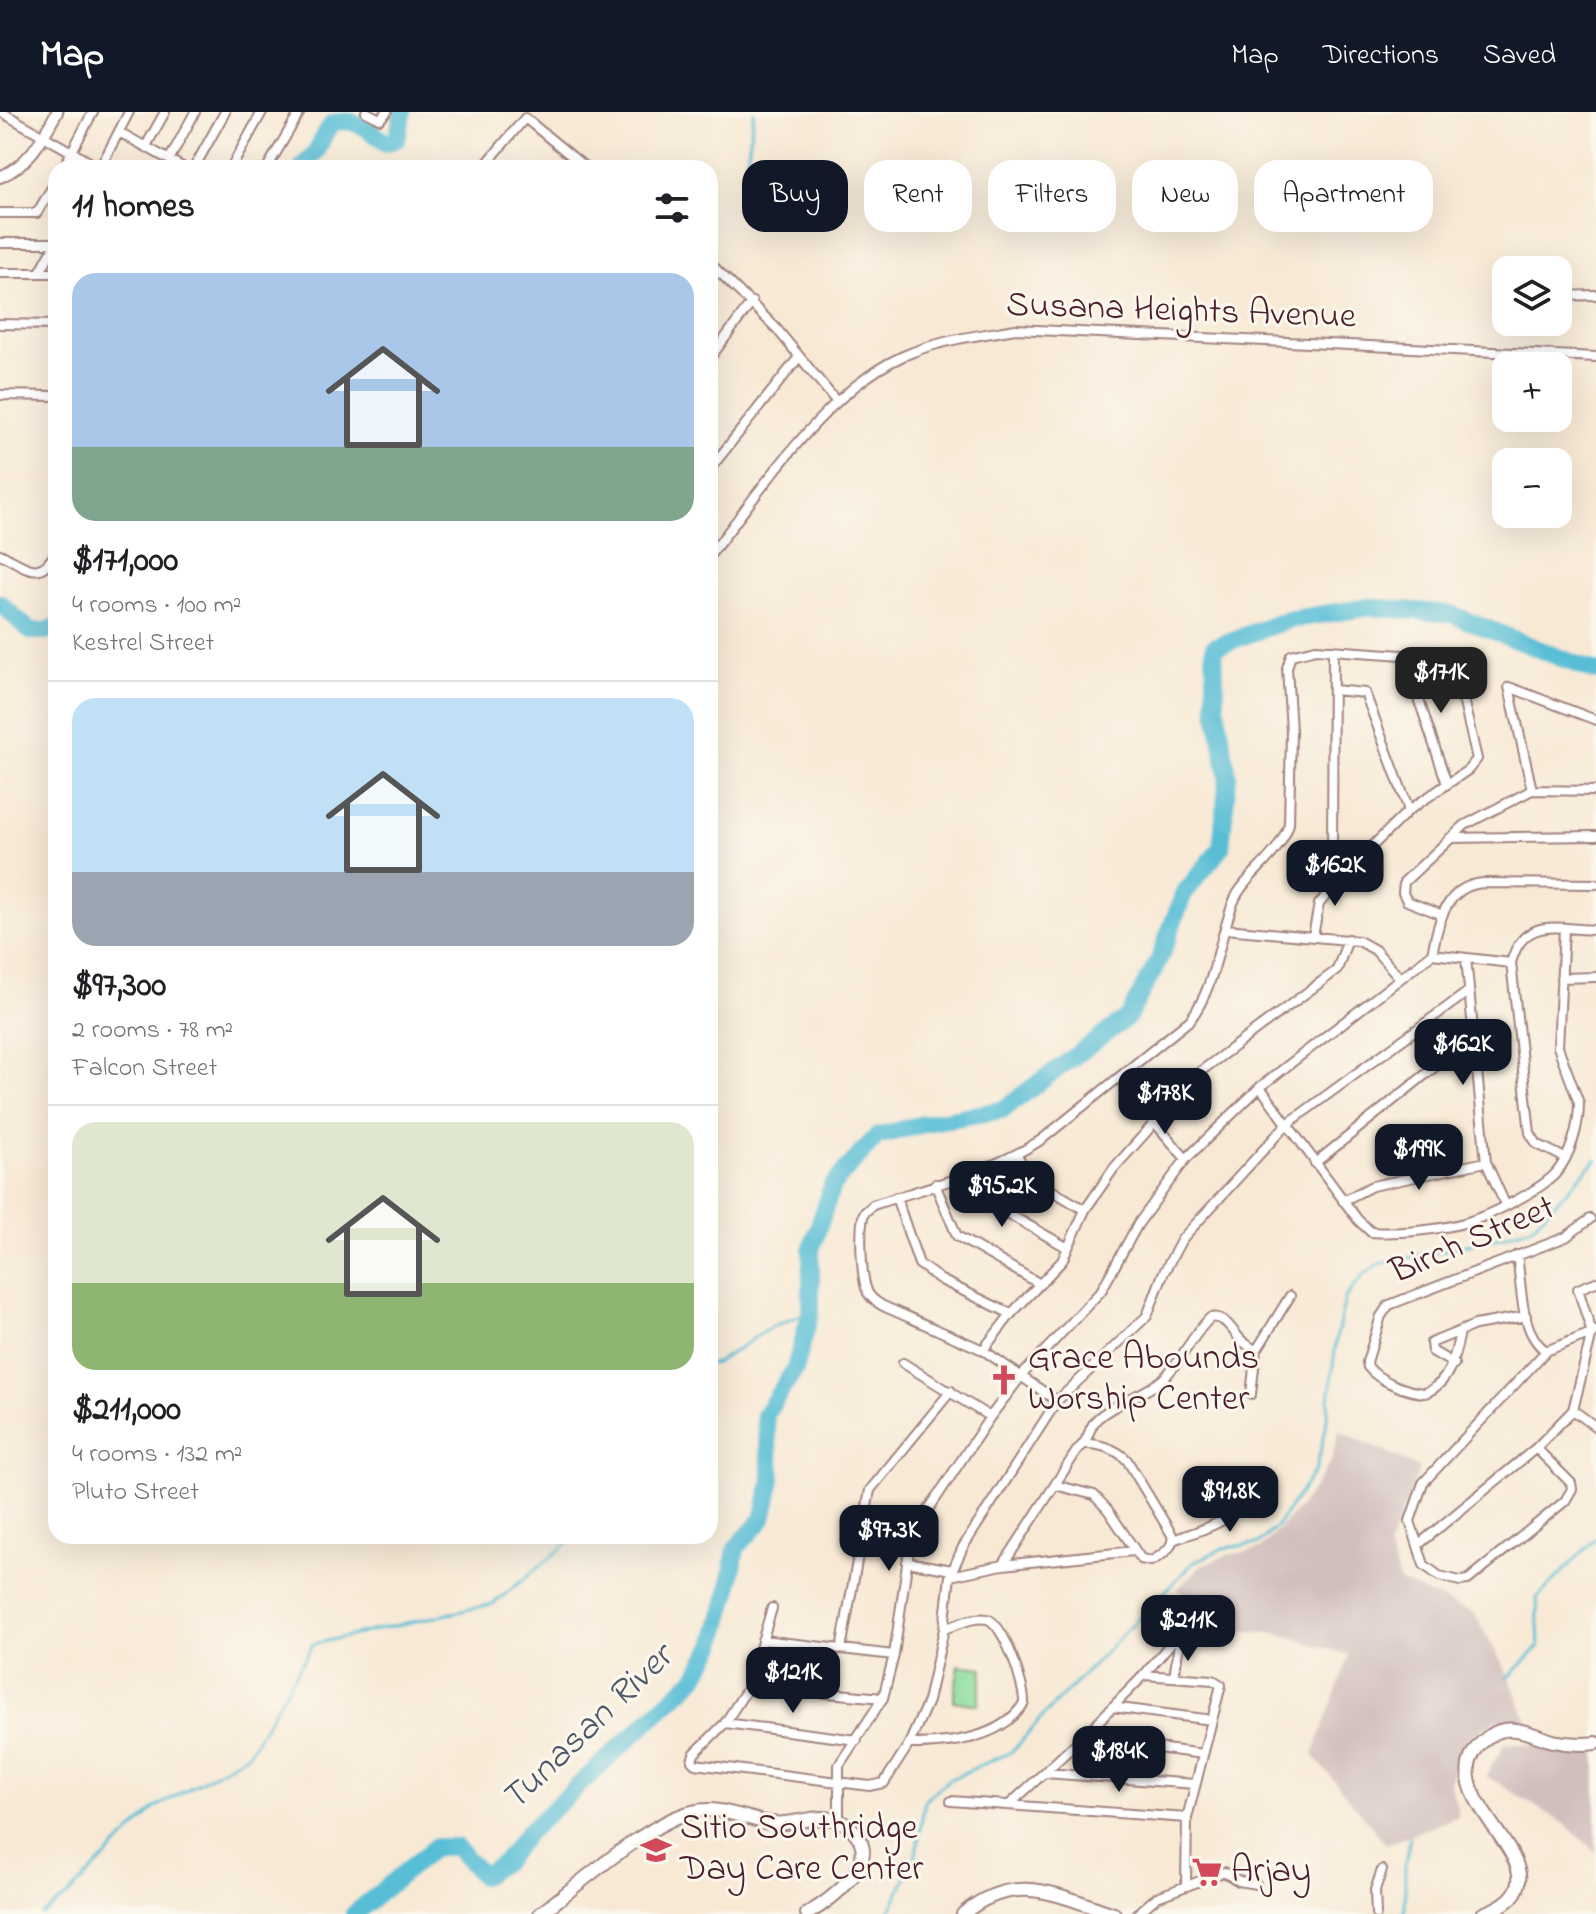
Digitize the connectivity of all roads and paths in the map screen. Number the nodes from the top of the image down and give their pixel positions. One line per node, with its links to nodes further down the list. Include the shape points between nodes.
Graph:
1 (57, 112): 13 (street)
2 (93, 112): 15 (street)
3 (129, 112): 12 (street)
4 (165, 112): 14 (street)
5 (195, 112): 19 (street)
6 (225, 112): 20 (street)
7 (262, 112): 21 (street)
8 (300, 112): 22 (street)
9 (366, 112): 10 (street, via 380,119)
10 (387, 112)
11 (5, 113): 13 (street)
12 (119, 132): 14 (street); 18 (street)
13 (44, 136): 15 (street); 25 (street, via 25,161)
14 (146, 146): 19 (street)
15 (71, 151): 16 (street); 17 (street)
16 (67, 160)
17 (86, 160)
18 (104, 160)
19 (169, 160)
20 (198, 160)
21 (235, 160)
22 (272, 160)
23 (490, 160): 24 (street, via 525,118)
24 (573, 160)
25 (0, 177)
26 (48, 194): 27 (street, via 37,213)
27 (0, 213)
28 (0, 243): 29 (street)
29 (48, 243)
30 (48, 258): 32 (street)
31 (718, 270): 37 (street)
32 (40, 272): 33 (street); 34 (street)
33 (48, 272)
34 (0, 273)
35 (1596, 295): 36 (street)
36 (1572, 296)
37 (752, 302): 40 (street); 41 (street)
38 (0, 324): 39 (street)
39 (48, 325)
40 (718, 347)
41 (799, 357): 45 (street); 46 (street)
42 (1596, 357): 45 (street, Susana Heights Avenue, via 1016,329 911,352)
43 (0, 395): 44 (street)
44 (48, 396)
45 (836, 401): 47 (street, Susana Heights Avenue)
46 (718, 459)
47 (718, 545)
48 (0, 554): 49 (street, via 32,570)
49 (48, 566)
50 (1333, 650): 51 (street); 52 (street); 63 (street, via 1291,655 1289,824 1276,850 1236,895)
51 (1404, 655): 54 (street); 54 (street, via 1446,658 1454,664 1477,759)
52 (1334, 690): 57 (street, via 1365,693); 60 (street, via 1332,850)
53 (1596, 720): 55 (street, via 1509,687)
54 (1447, 784): 57 (street)
55 (1532, 790): 56 (street); 59 (street)
56 (1596, 791)
57 (1409, 810): 60 (street)
58 (1596, 836): 59 (street)
59 (1449, 838): 62 (street, via 1404,882 1407,901)
60 (1344, 874): 66 (street, via 1319,904)
61 (1596, 884): 62 (street, via 1474,884)
62 (1440, 914): 68 (street)
63 (1225, 929): 66 (street); 79 (street, via 1201,1007 1190,1020)
64 (1564, 929): 65 (street); 70 (street, via 1531,930); 73 (street)
65 (1596, 930)
66 (1313, 936): 67 (street)
67 (1348, 939): 72 (street, via 1368,944); 77 (street, via 1335,972 1201,1071)
68 (1432, 954): 69 (street); 72 (street)
69 (1466, 958): 70 (street); 74 (street)
70 (1511, 963): 80 (street, via 1530,1133 1537,1144)
71 (1596, 977): 73 (street)
72 (1400, 978): 76 (street)
73 (1561, 978): 80 (street, via 1558,1047 1579,1103)
74 (1469, 991): 75 (street); 78 (street)
75 (1475, 1052): 82 (street); 83 (street, via 1446,1058)
76 (1260, 1087): 78 (street); 81 (street)
77 (1155, 1123): 81 (street); 89 (street)
78 (1286, 1125): 83 (street); 108 (street, via 1182,1239 1147,1316)
79 (1017, 1155): 84 (street); 89 (street, via 1029,1177)
80 (1565, 1158): 88 (street, via 1545,1183)
81 (1186, 1159): 105 (street, via 1138,1224 1101,1291)
82 (1486, 1162): 87 (street, via 1372,1186); 88 (street)
83 (1315, 1163): 87 (street)
84 (978, 1171): 85 (street); 91 (street, via 993,1205)
85 (935, 1184): 86 (street); 94 (street, via 957,1236)
86 (896, 1197): 96 (street, via 919,1264); 100 (street, via 873,1205 862,1219 870,1298)
87 (1343, 1201): 88 (street, via 1371,1232 1465,1223)
88 (1505, 1204)
89 (1085, 1210): 91 (street)
90 (1590, 1219): 92 (street, Birch Street, via 1566,1237)
91 (1068, 1248): 94 (street)
92 (1517, 1255): 97 (street); 104 (street, Birch Street, via 1384,1309 1367,1362 1371,1372 1425,1393)
93 (1596, 1282): 99 (street, via 1578,1289)
94 (1040, 1284): 96 (street)
95 (1290, 1296): 101 (street)
96 (1011, 1314): 100 (street)
97 (1526, 1316): 98 (street); 102 (street, via 1532,1336)
98 (1460, 1332): 104 (street); 104 (street, via 1430,1347)
99 (1594, 1332): 102 (street); 109 (street)
100 (983, 1350): 105 (street)
101 (1256, 1351): 107 (street); 112 (street, via 1223,1320 1210,1318 1163,1379 1094,1420)
102 (1546, 1351): 117 (street, via 1425,1479 1410,1517)
103 (903, 1363): 106 (street)
104 (1454, 1364)
105 (1022, 1375): 108 (street); 110 (street)
106 (951, 1391): 110 (street); 127 (street, via 870,1490)
107 (1251, 1394)
108 (1057, 1401): 121 (street)
109 (1573, 1410): 111 (street); 113 (street)
110 (990, 1417): 119 (street, via 917,1525)
111 (1596, 1427)
112 (1085, 1444): 114 (street); 116 (street, via 1124,1456)
113 (1536, 1448): 117 (street); 117 (street, via 1572,1489 1476,1575 1460,1581 1439,1576 1424,1565)
114 (1055, 1485): 118 (street, via 1094,1495); 120 (street)
115 (1238, 1498): 116 (street, via 1240,1504 1230,1517)
116 (1173, 1540): 118 (street, via 1151,1561)
117 (1418, 1545)
118 (1134, 1551): 120 (street)
119 (907, 1562): 121 (street); 128 (street)
120 (1003, 1565): 121 (street)
121 (951, 1573): 124 (street)
122 (772, 1608): 126 (street)
123 (1197, 1612): 125 (street)
124 (944, 1629): 139 (street, via 928,1701); 139 (street, via 980,1618 996,1625 1008,1646 1024,1703 984,1734)
125 (1181, 1630): 129 (street); 130 (street)
126 (762, 1640): 127 (street); 131 (street)
127 (841, 1649): 128 (street)
128 (894, 1655): 132 (street)
129 (1144, 1675): 130 (street); 133 (street)
130 (1174, 1677): 134 (street, via 1221,1685)
131 (749, 1686): 132 (street); 135 (street)
132 (883, 1698): 137 (street)
133 (1112, 1707): 134 (street); 136 (street)
134 (1212, 1720): 140 (street)
135 (725, 1723): 137 (street); 142 (street, via 694,1754 695,1764)
136 (1082, 1738): 140 (street); 141 (street)
137 (857, 1740): 142 (street, via 839,1765)
138 (1596, 1743): 157 (main road, via 1568,1744 1513,1729 1489,1736 1476,1750 1470,1789 1518,1869 1516,1895)
139 (909, 1744): 142 (street, via 879,1786)
140 (1203, 1754): 143 (street)
141 (1045, 1773): 143 (street); 145 (street)
142 (838, 1781): 147 (street)
143 (1195, 1784): 146 (street)
144 (951, 1801): 145 (street)
145 (1009, 1805): 146 (street)
146 (1187, 1818): 149 (street)
147 (839, 1821): 151 (main road, via 771,1824 706,1809 680,1815 653,1829); 152 (main road, via 860,1839 861,1861 839,1891)
148 (1382, 1870): 156 (street, via 1375,1890)
149 (1186, 1884): 150 (street, via 1224,1872); 155 (street, via 1157,1897)
150 (1256, 1884)
151 (540, 1914)
152 (807, 1914)
153 (963, 1914): 154 (main road, via 986,1898 1014,1889 1049,1893)
154 (1114, 1914)
155 (1137, 1914)
156 (1376, 1914)
157 (1483, 1914)

